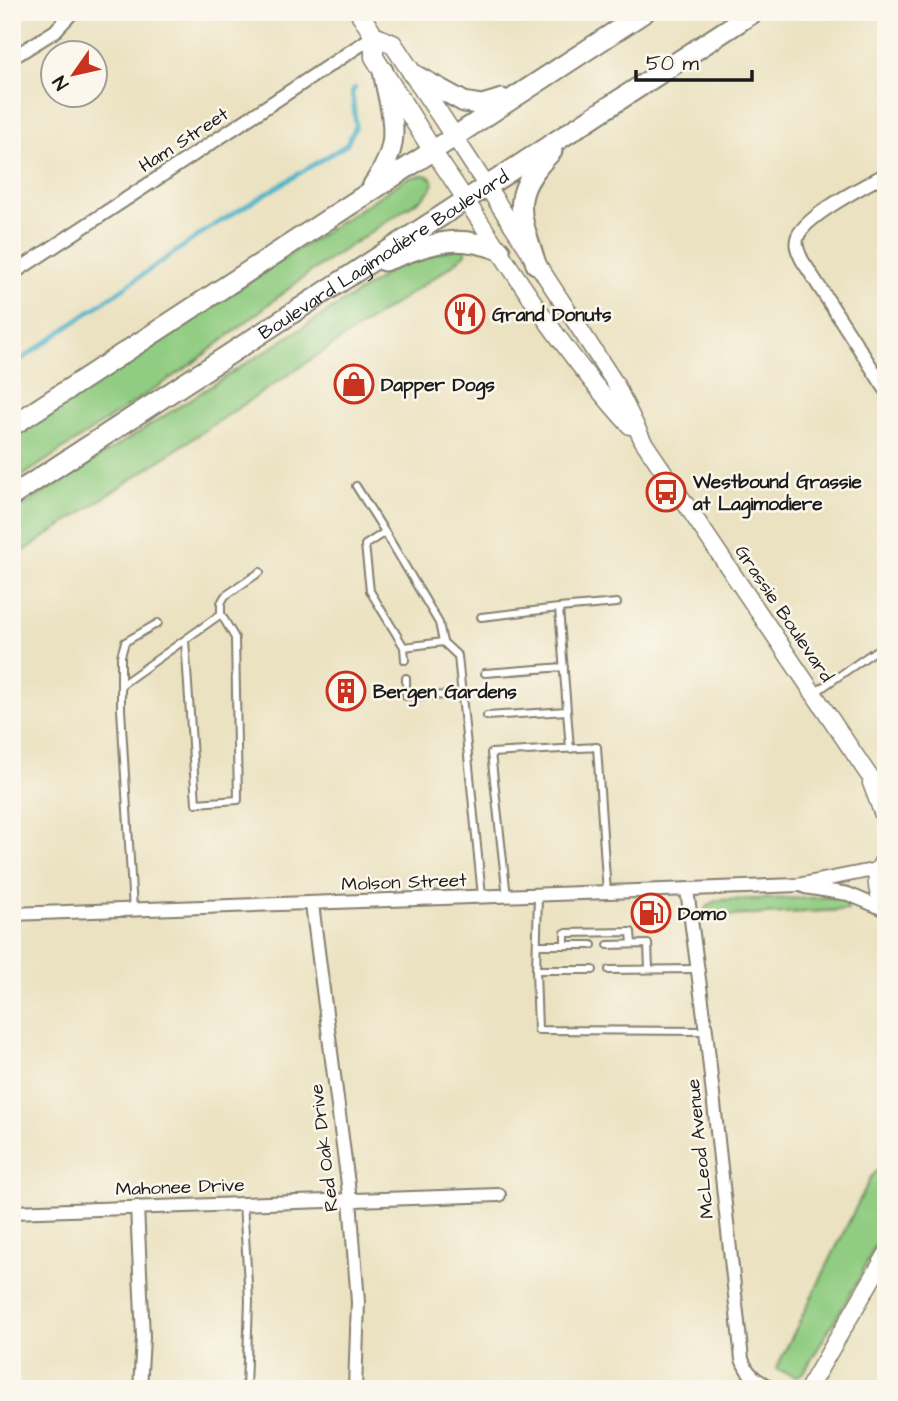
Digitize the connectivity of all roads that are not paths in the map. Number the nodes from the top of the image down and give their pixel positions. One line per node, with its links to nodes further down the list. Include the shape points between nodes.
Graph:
1 (359, 12): 5 (main road, Grassie Boulevard)
2 (645, 12): 9 (main road)
3 (754, 12): 10 (main road, Boulevard Lagimodière Boulevard)
4 (70, 13): 6 (street, via 55,31)
5 (374, 36): 7 (main road, Grassie Boulevard, via 374,57); 8 (main road, Grassie Boulevard, via 393,44); 20 (street, Ham Street)
6 (12, 58)
7 (383, 71): 12 (main road, Grassie Boulevard); 15 (main road, via 394,134 392,152 378,178)
8 (413, 74): 9 (main road, via 464,102 482,105); 11 (main road, Grassie Boulevard)
9 (547, 76): 11 (main road)
10 (572, 130): 14 (main road, Boulevard Lagimodière Boulevard); 18 (main road, via 526,181 522,218)
11 (454, 136): 12 (main road); 14 (street, Grassie Boulevard)
12 (433, 151): 15 (main road); 16 (street, Grassie Boulevard)
13 (886, 174): 21 (street, via 810,220 797,237 796,248)
14 (487, 186): 16 (main road, Boulevard Lagimodière Boulevard); 18 (street, Grassie Boulevard)
15 (359, 198): 22 (main road)
16 (466, 200): 17 (street, Grassie Boulevard); 19 (main road, Boulevard Lagimodière Boulevard)
17 (500, 250): 19 (main road, via 469,240 449,241); 23 (street, Grassie Boulevard, via 600,393)
18 (536, 264): 23 (street, Grassie Boulevard, via 615,383)
19 (356, 270): 25 (main road, Boulevard Lagimodière Boulevard)
20 (12, 274)
21 (886, 390)
22 (12, 426)
23 (643, 441): 42 (street, Grassie Boulevard)
24 (356, 486): 26 (lane)
25 (12, 496)
26 (385, 532): 34 (lane, via 439,623); 35 (lane, via 365,545 370,591)
27 (260, 572): 30 (lane, via 225,596)
28 (617, 603): 29 (lane)
29 (559, 608): 31 (lane); 38 (lane)
30 (222, 614): 33 (lane); 33 (lane, via 235,638 238,800 196,803)
31 (481, 617)
32 (158, 623): 41 (lane, via 125,642)
33 (185, 640): 41 (lane)
34 (443, 642): 35 (lane); 43 (lane, via 458,656)
35 (404, 647): 37 (lane)
36 (878, 649): 42 (lane)
37 (405, 660)
38 (564, 667): 39 (lane); 44 (lane)
39 (485, 673)
40 (406, 678): 43 (lane, via 406,696)
41 (121, 685): 59 (lane)
42 (814, 693): 47 (street, Grassie Boulevard)
43 (461, 695): 56 (lane)
44 (567, 711): 45 (lane); 46 (lane)
45 (487, 716)
46 (570, 749): 53 (lane, via 597,747); 55 (lane, via 491,753)
47 (868, 774): 48 (street, Grassie Boulevard); 49 (street, Grassie Boulevard)
48 (886, 794)
49 (886, 823)
50 (883, 858): 51 (street, Molson Street); 58 (street, via 876,883)
51 (797, 886): 52 (street, Molson Street); 58 (street, Molson Street, via 848,894)
52 (687, 890): 53 (street, Molson Street); 67 (street, McLeod Avenue)
53 (607, 893): 54 (street, Molson Street)
54 (538, 895): 55 (street, Molson Street); 62 (lane)
55 (507, 897): 56 (street, Molson Street)
56 (482, 898): 57 (street, Molson Street)
57 (312, 904): 59 (street, Molson Street); 73 (street, Red Oak Drive)
58 (886, 909)
59 (133, 910): 60 (street, Molson Street)
60 (12, 914)
61 (632, 944): 64 (lane); 65 (lane, via 631,932 565,933); 66 (lane, via 648,944)
62 (537, 945): 65 (lane); 70 (lane)
63 (592, 945): 65 (lane)
64 (608, 945)
65 (565, 946)
66 (649, 969): 67 (lane); 69 (lane)
67 (696, 969): 71 (street, McLeod Avenue)
68 (593, 970): 70 (lane)
69 (609, 970)
70 (536, 971): 71 (lane, via 538,1030)
71 (706, 1031): 81 (street, McLeod Avenue, via 742,1359 754,1379)
72 (499, 1195): 73 (street, Mahonee Drive)
73 (350, 1200): 74 (street, Mahonee Drive); 80 (street, Red Oak Drive, via 358,1302)
74 (243, 1203): 75 (street, Mahonee Drive); 79 (lane, via 249,1300)
75 (137, 1207): 76 (street, Mahonee Drive); 78 (street, via 144,1337)
76 (12, 1212)
77 (886, 1255): 82 (street)
78 (140, 1389)
79 (246, 1389)
80 (355, 1389)
81 (773, 1389)
82 (808, 1389)

